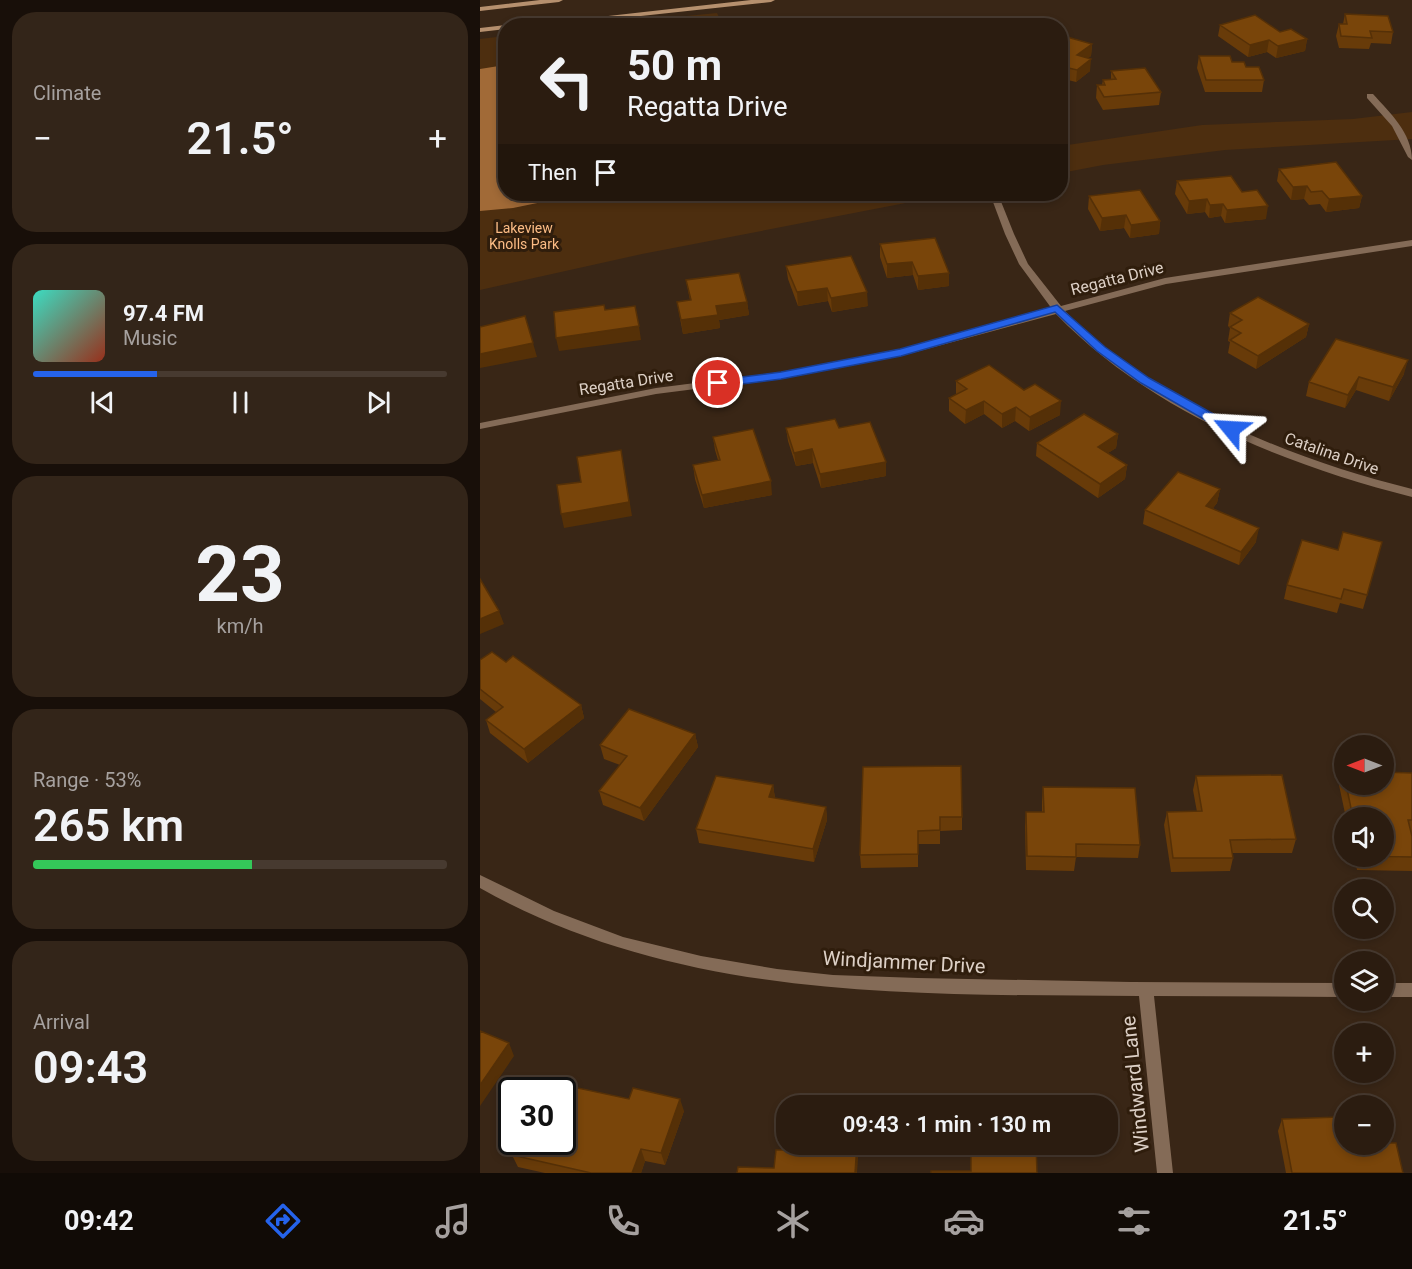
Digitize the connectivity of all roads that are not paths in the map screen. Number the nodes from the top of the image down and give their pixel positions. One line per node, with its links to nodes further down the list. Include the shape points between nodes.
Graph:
1 (559, 0): 3 (main road)
2 (771, 0): 4 (main road)
3 (480, 9)
4 (599, 18)
5 (498, 28): 6 (main road)
6 (480, 30)
7 (1370, 96): 8 (street, via 1396,125)
8 (1412, 157)
9 (997, 201): 11 (street, Catalina Drive, via 1013,246)
10 (1412, 243): 11 (street, Regatta Drive, via 1165,281)
11 (1057, 308): 12 (street, Regatta Drive, via 840,365 656,391); 13 (street, Catalina Drive, via 1101,349 1221,424 1311,464)
12 (480, 426)
13 (1412, 493)
14 (480, 880): 18 (street, Windjammer Drive, via 582,929 678,957 777,976 888,984)
15 (1334, 990): 18 (street, Windjammer Drive)
16 (1394, 990): 17 (street)
17 (1412, 990)
18 (1146, 991): 19 (street, Windward Lane)
19 (1165, 1173)

